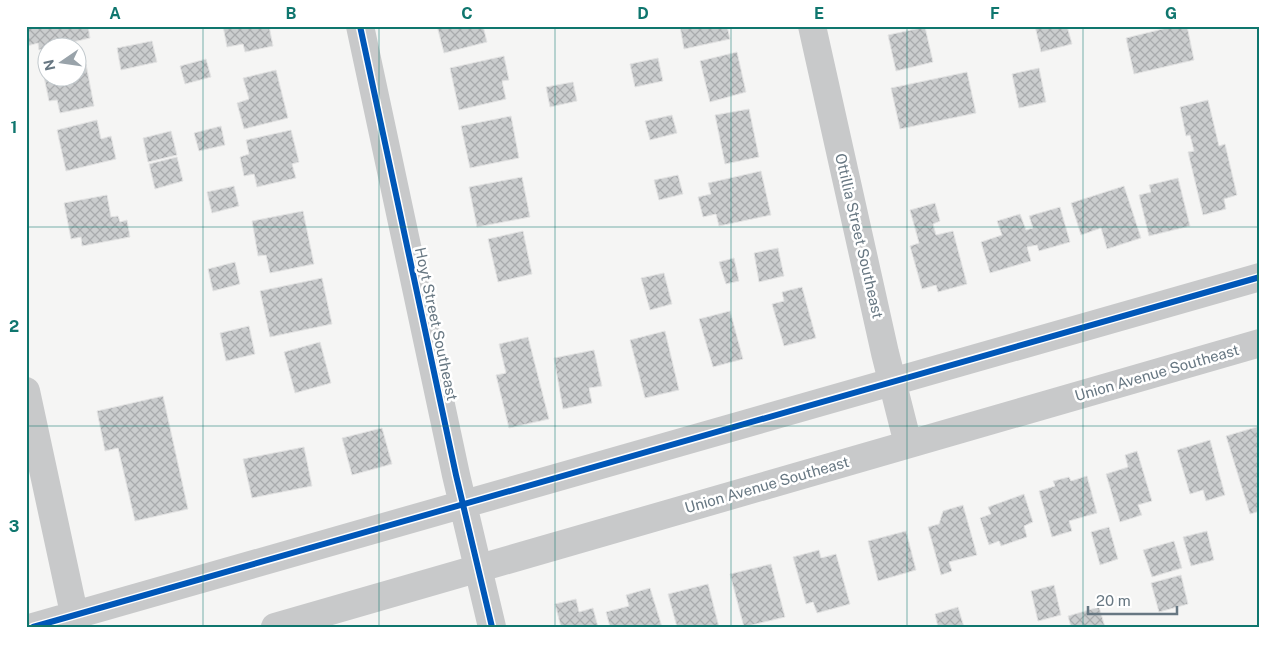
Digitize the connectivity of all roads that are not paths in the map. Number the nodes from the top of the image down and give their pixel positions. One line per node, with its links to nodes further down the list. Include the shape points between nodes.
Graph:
1 (360, 26): 8 (street, Hoyt Street Southeast)
2 (812, 26): 5 (street, Ottillia Street Southeast)
3 (1260, 277): 5 (street)
4 (1260, 343): 7 (street, Union Avenue Southeast)
5 (892, 381): 7 (street, Ottillia Street Southeast); 8 (street)
6 (26, 390): 10 (street)
7 (908, 444): 9 (street, Union Avenue Southeast)
8 (464, 504): 9 (street, Hoyt Street Southeast); 10 (street)
9 (479, 568): 12 (street, Union Avenue Southeast); 13 (street, Hoyt Street Southeast)
10 (76, 621): 11 (street)
11 (33, 627)
12 (275, 627)
13 (492, 627)

